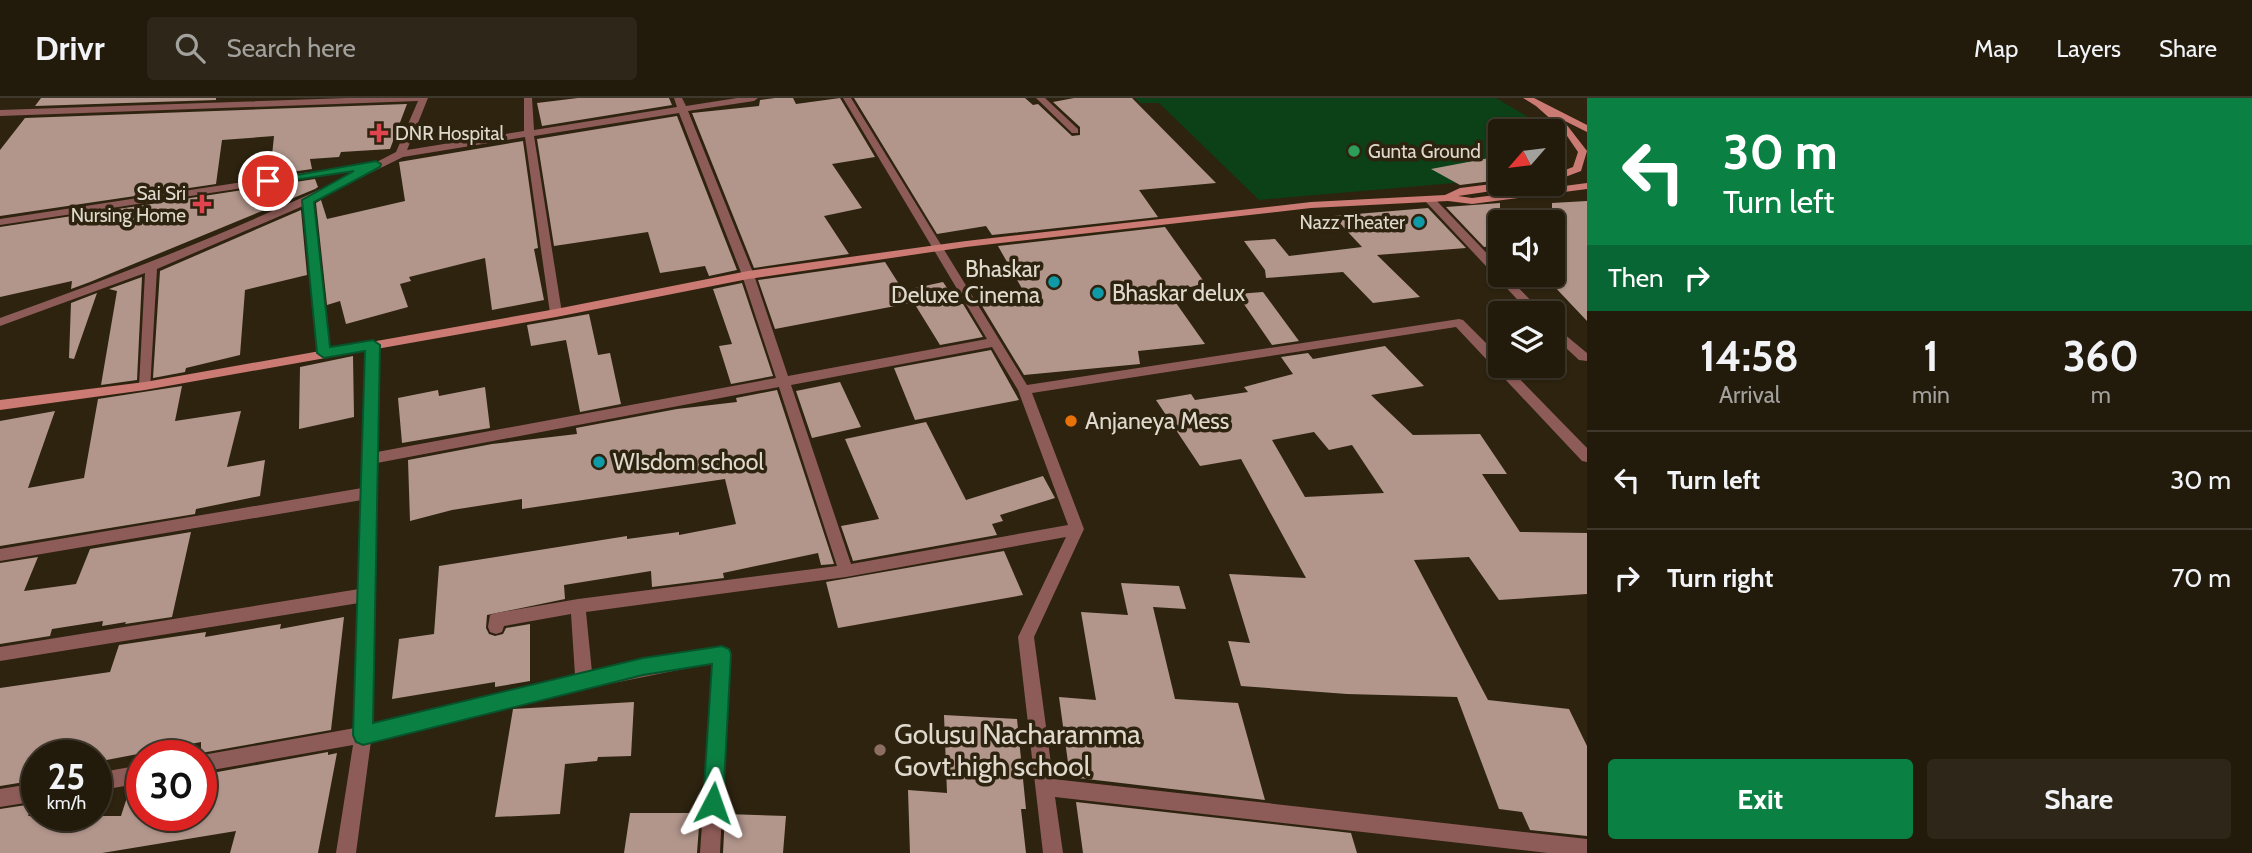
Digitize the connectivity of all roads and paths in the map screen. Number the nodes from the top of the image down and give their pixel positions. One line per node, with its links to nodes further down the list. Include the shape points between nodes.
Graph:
1 (424, 98): 7 (street); 17 (street)
2 (528, 98): 15 (street)
3 (754, 98): 9 (street)
4 (847, 98): 26 (street)
5 (1040, 98): 16 (street)
6 (1527, 98): 8 (street)
7 (298, 100): 10 (street)
8 (1543, 101): 11 (street); 12 (street); 14 (street)
9 (680, 103): 15 (street); 29 (street)
10 (0, 113)
11 (1587, 117)
12 (1558, 119)
13 (1565, 127): 19 (street, via 1583,152 1577,169)
14 (1587, 129)
15 (529, 131): 17 (street); 32 (street)
16 (1075, 131)
17 (400, 154): 18 (street)
18 (376, 164): 24 (street); 25 (street)
19 (1565, 174)
20 (1587, 186): 22 (street, via 1472,201)
21 (1488, 188): 22 (street, via 1460,191)
22 (1448, 198): 23 (street)
23 (1429, 199): 26 (street, via 1311,205); 27 (street)
24 (308, 200): 28 (street); 37 (street)
25 (0, 222)
26 (935, 248): 29 (street); 35 (street)
27 (1488, 261)
28 (151, 267): 33 (street); 42 (street)
29 (748, 275): 32 (street); 41 (street)
30 (1512, 287): 31 (street)
31 (1526, 301)
32 (556, 313): 36 (street)
33 (0, 322)
34 (1565, 340): 39 (street)
35 (995, 342): 41 (street); 43 (street)
36 (373, 345): 37 (street); 46 (street)
37 (324, 353): 42 (street)
38 (1488, 353): 43 (street, via 1459,323)
39 (1587, 357)
40 (1511, 378): 45 (street)
41 (783, 380): 46 (street); 50 (street)
42 (145, 386): 44 (street)
43 (1024, 390): 48 (street)
44 (0, 405)
45 (1587, 457)
46 (369, 459): 47 (street)
47 (368, 493): 49 (street); 51 (street)
48 (1077, 529): 50 (street); 58 (street, via 1026,637)
49 (0, 555)
50 (846, 571): 52 (street)
51 (366, 595): 54 (street); 56 (street)
52 (578, 606): 53 (street, via 496,620); 55 (street)
53 (496, 627)
54 (0, 654)
55 (584, 681): 56 (street); 63 (street, via 722,654)
56 (363, 735): 57 (street); 62 (street)
57 (217, 760)
58 (1045, 788): 61 (street); 64 (street)
59 (21, 795): 60 (street)
60 (0, 798)
61 (1587, 848)
62 (346, 853)
63 (710, 853)
64 (1053, 853)

